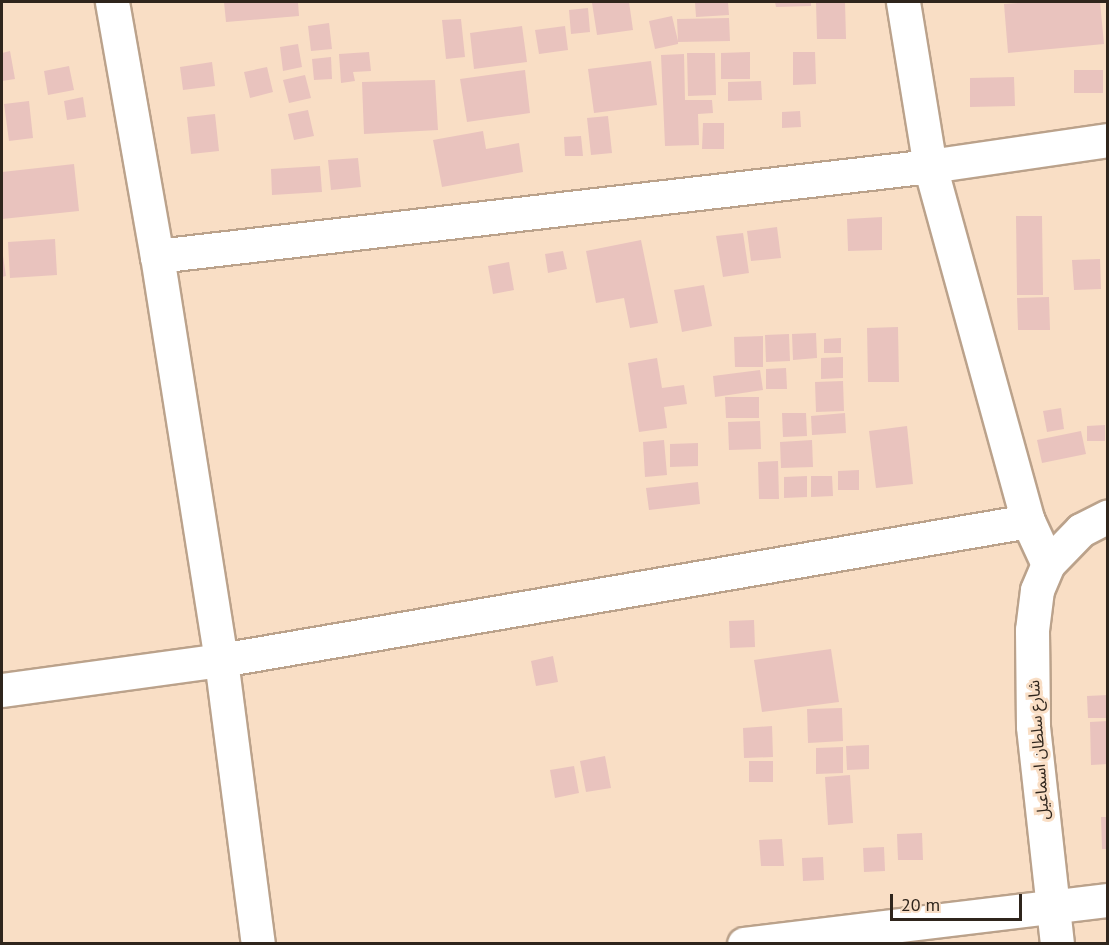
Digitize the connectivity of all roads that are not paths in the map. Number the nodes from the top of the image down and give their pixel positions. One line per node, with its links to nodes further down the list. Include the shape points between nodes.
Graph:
1 (112, 2): 5 (street)
2 (903, 2): 4 (street)
3 (1107, 140): 4 (street)
4 (930, 166): 5 (street); 7 (street)
5 (157, 256): 9 (street)
6 (1107, 516): 8 (street, شارع سلطان اسماعيل, via 1081,530)
7 (1028, 520): 8 (street); 9 (street)
8 (1048, 564): 12 (street, شارع سلطان اسماعيل, via 1037,590 1032,630 1033,726)
9 (220, 660): 10 (street); 13 (street)
10 (2, 690)
11 (1107, 900): 12 (street)
12 (1052, 906): 14 (street); 15 (street, شارع سلطان اسماعيل)
13 (258, 944)
14 (744, 944)
15 (1057, 944)

